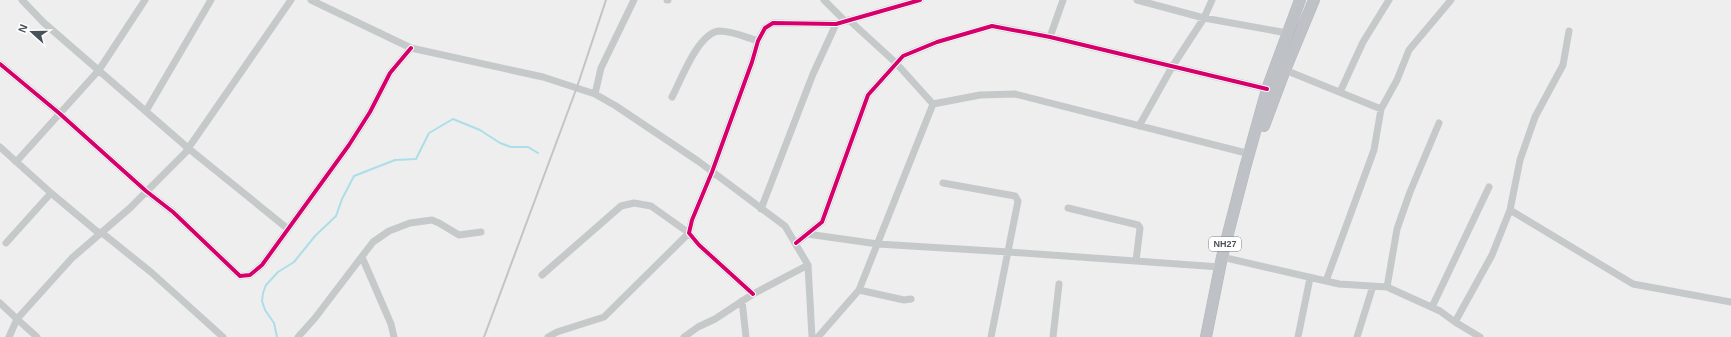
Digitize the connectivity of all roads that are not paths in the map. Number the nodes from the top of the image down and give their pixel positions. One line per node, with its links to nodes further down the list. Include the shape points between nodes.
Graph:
1 (22, 0): 27 (street, via 43,22)
2 (145, 0): 27 (street)
3 (211, 0): 35 (street)
4 (291, 0): 40 (street)
5 (311, 0): 23 (street)
6 (634, 0): 31 (street, via 601,68)
7 (824, 0): 17 (street)
8 (920, 0): 17 (street)
9 (1063, 0): 21 (street)
10 (1137, 0): 16 (street)
11 (1212, 0): 16 (street)
12 (1300, 0): 20 (highway, NH27)
13 (1314, 0): 28 (highway, NH27)
14 (1389, 0): 30 (street, via 1363,42)
15 (1451, 0): 34 (street, via 1409,50 1397,80)
16 (1204, 18): 20 (street); 26 (street)
17 (847, 21): 18 (street); 24 (street)
18 (836, 24): 22 (street, via 773,23 765,28); 49 (street, via 813,74)
19 (1569, 31): 50 (street, via 1563,65 1535,117 1520,160)
20 (1287, 33): 29 (highway, NH27)
21 (1050, 37): 24 (street, via 992,26 937,42 903,56); 26 (street)
22 (758, 41): 32 (street, via 733,32 717,31 707,36 698,46); 43 (street)
23 (411, 48): 31 (street, via 543,76); 51 (street, via 390,73 362,126)
24 (896, 63): 33 (street); 55 (street, via 868,95 822,222)
25 (0, 64): 36 (street)
26 (1172, 67): 29 (street); 38 (street)
27 (99, 70): 35 (street); 36 (street)
28 (1284, 70): 30 (street); 41 (highway, NH27, via 1262,132)
29 (1267, 89): 41 (highway, NH27)
30 (1340, 92): 34 (street)
31 (595, 94): 43 (street)
32 (672, 97)
33 (933, 104): 38 (street, via 980,95 1015,94); 58 (street)
34 (1381, 109): 66 (street, via 1374,150)
35 (146, 111): 40 (street)
36 (59, 113): 42 (street); 46 (street)
37 (1439, 123): 69 (street, via 1397,229)
38 (1139, 126): 41 (street)
39 (0, 147): 42 (street)
40 (188, 148): 46 (street); 51 (street)
41 (1250, 154): 62 (highway, NH27)
42 (16, 162): 47 (street)
43 (712, 172): 49 (street); 54 (street)
44 (943, 182): 59 (street, via 1015,196 1018,207)
45 (1488, 187): 76 (street)
46 (146, 191): 51 (street, via 173,212 240,276 250,275 262,265); 53 (street)
47 (51, 194): 53 (street); 56 (street)
48 (1068, 208): 61 (street, via 1138,225 1140,228)
49 (761, 209): 57 (street, via 784,226)
50 (1510, 210): 74 (street, via 1633,284); 78 (street, via 1492,255)
51 (288, 230)
52 (481, 232): 60 (street, via 459,235 432,220 410,223 389,231 373,242)
53 (101, 233): 77 (street, via 72,258); 81 (street, via 152,273)
54 (689, 233): 64 (street, via 650,206 634,203 621,206); 71 (street); 84 (street, via 604,317)
55 (807, 234): 57 (street); 58 (street)
56 (6, 243)
57 (796, 243): 63 (street)
58 (878, 244): 59 (street); 70 (street)
59 (1009, 252): 61 (street); 89 (street)
60 (362, 257): 82 (street); 83 (street, via 391,324)
61 (1136, 261): 62 (street)
62 (1221, 262): 65 (street); 91 (highway, NH27)
63 (808, 265): 71 (street); 87 (street)
64 (542, 275)
65 (1310, 278): 66 (street); 92 (street)
66 (1326, 281): 68 (street)
67 (1059, 284): 90 (street)
68 (1373, 286): 69 (street); 93 (street)
69 (1387, 287): 76 (street)
70 (859, 290): 72 (street, via 904,300); 88 (street)
71 (753, 294): 73 (street)
72 (911, 299)
73 (742, 301): 85 (street); 86 (street)
74 (1731, 302)
75 (0, 303): 77 (street)
76 (1432, 307): 78 (street)
77 (17, 319): 79 (street); 80 (street)
78 (1455, 322): 94 (street)
79 (9, 337)
80 (37, 337)
81 (224, 337)
82 (298, 337)
83 (394, 337)
84 (548, 337)
85 (685, 337)
86 (746, 337)
87 (812, 337)
88 (818, 337)
89 (991, 337)
90 (1053, 337)
91 (1206, 337)
92 (1298, 337)
93 (1358, 337)
94 (1480, 337)

